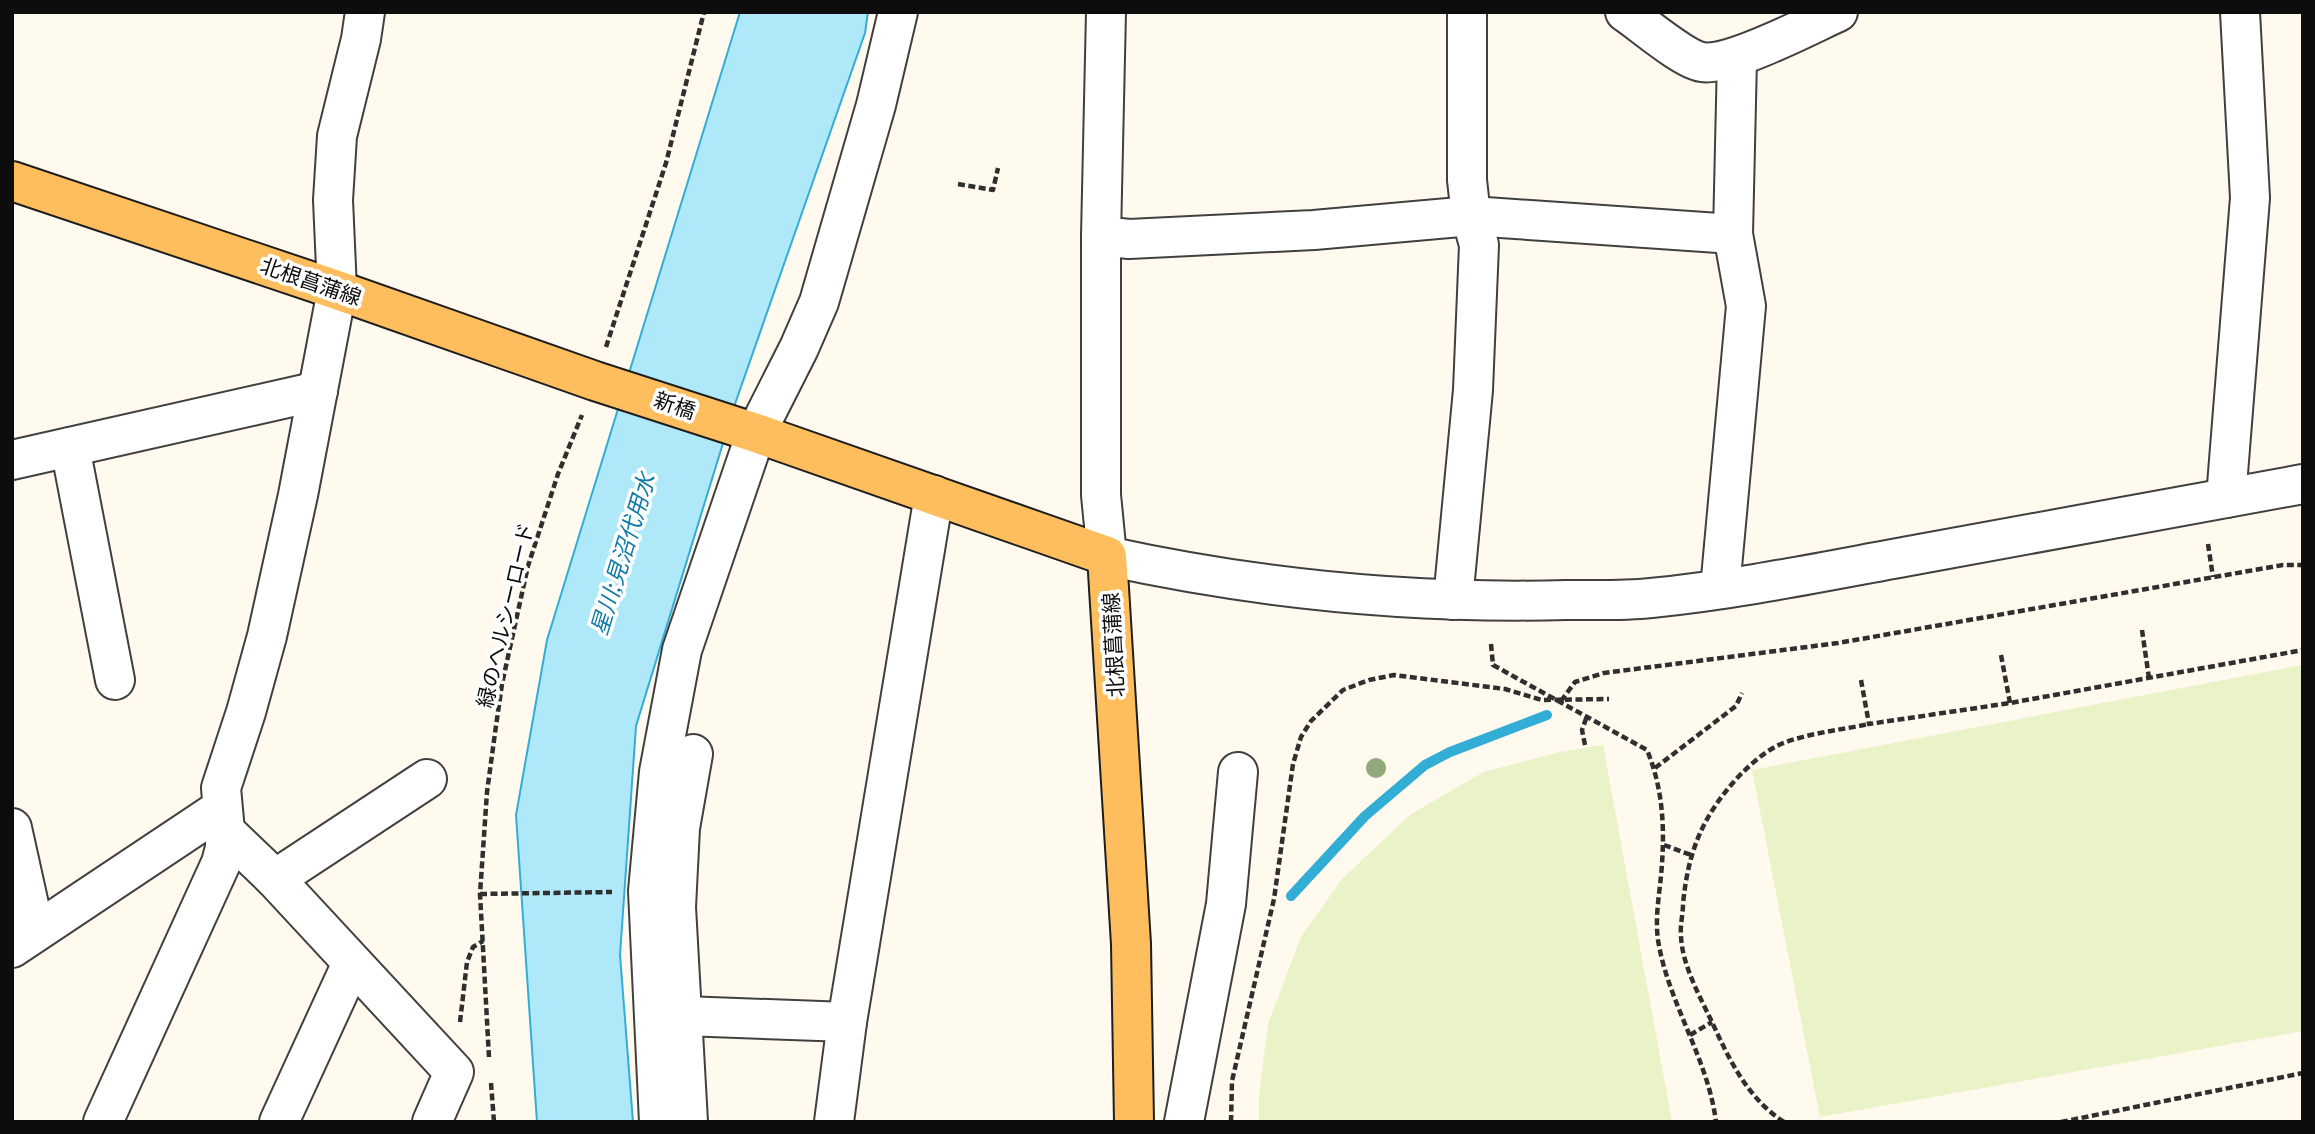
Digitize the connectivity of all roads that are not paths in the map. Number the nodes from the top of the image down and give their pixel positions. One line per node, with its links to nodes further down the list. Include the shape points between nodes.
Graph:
1 (365, 12): 13 (street, via 337,136 333,200)
2 (898, 12): 16 (street, via 819,302 799,348)
3 (1106, 12): 12 (street)
4 (1467, 12): 10 (street)
5 (1625, 12): 8 (street, via 1702,62)
6 (1838, 12): 8 (street)
7 (2240, 12): 21 (street, via 2250,198)
8 (1737, 58): 11 (street)
9 (12, 181): 13 (main road, 北根菖蒲線)
10 (1471, 216): 11 (street); 12 (street, via 1314,230 1129,239); 24 (street, via 1479,245 1473,390)
11 (1733, 234): 23 (street, via 1746,306)
12 (1101, 236): 22 (street, via 1101,495)
13 (337, 290): 14 (main road, 北根菖蒲線); 15 (street)
14 (603, 382): 16 (main road, 新橋)
15 (318, 391): 17 (street); 29 (street, via 267,636 221,788)
16 (748, 430): 20 (main road); 34 (street, via 682,650 659,772 648,891)
17 (70, 447): 18 (street); 25 (street)
18 (12, 460)
19 (2303, 484): 21 (street)
20 (934, 495): 22 (main road); 35 (street)
21 (2226, 498): 23 (street)
22 (1107, 556): 24 (street, via 1247,583); 42 (main road, 北根菖蒲線, via 1131,944)
23 (1720, 589): 24 (street, via 1649,598)
24 (1453, 600)
25 (116, 680)
26 (693, 754): 34 (street, via 680,828)
27 (1238, 772): 43 (street, via 1226,904)
28 (427, 779): 31 (street)
29 (224, 819): 31 (street); 32 (street); 36 (street, via 221,863)
30 (12, 828): 32 (street)
31 (275, 879): 33 (street)
32 (24, 940)
33 (352, 962): 37 (street); 38 (street, via 454,1072)
34 (667, 1015): 35 (street); 39 (street); 40 (street)
35 (847, 1022): 41 (street)
36 (103, 1122)
37 (279, 1122)
38 (432, 1122)
39 (659, 1122)
40 (688, 1122)
41 (834, 1122)
42 (1133, 1122)
43 (1184, 1122)

